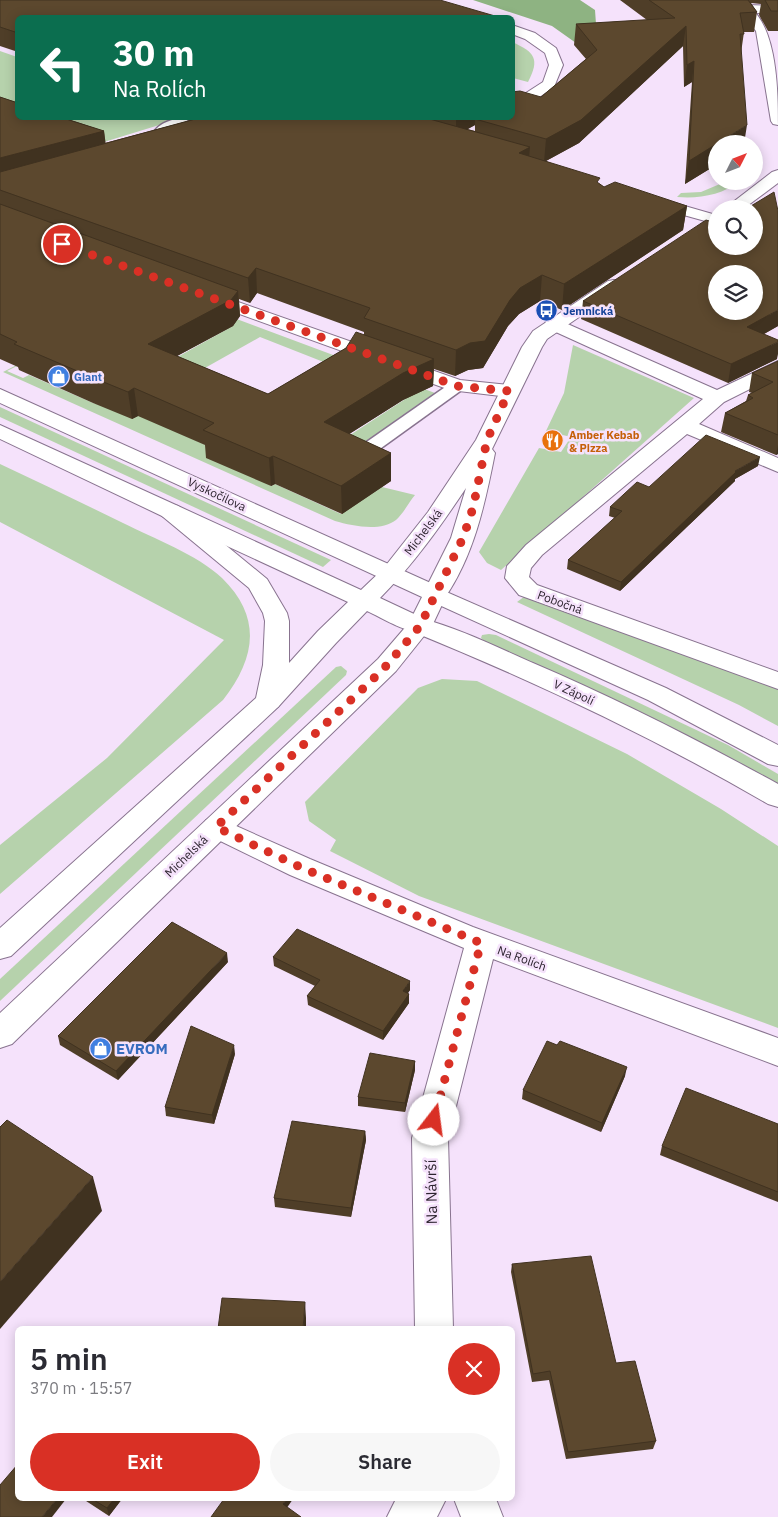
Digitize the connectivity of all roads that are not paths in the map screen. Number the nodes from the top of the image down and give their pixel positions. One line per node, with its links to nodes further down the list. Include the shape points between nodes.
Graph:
1 (727, 0): 2 (street)
2 (744, 9): 3 (street); 7 (street, via 762,31)
3 (778, 10)
4 (515, 30): 5 (street, via 551,50 556,65 549,84)
5 (515, 107)
6 (182, 120): 9 (lane, via 165,126)
7 (778, 121)
8 (177, 140): 9 (street)
9 (152, 146)
10 (778, 175): 12 (street)
11 (633, 196): 13 (street)
12 (745, 200)
13 (708, 218)
14 (708, 224): 15 (street)
15 (692, 234)
16 (627, 276): 18 (street, Michelská)
17 (187, 289): 20 (street)
18 (554, 324): 21 (street, Michelská, via 540,335); 23 (street)
19 (778, 366): 23 (street, Pobočná)
20 (457, 386): 21 (street); 27 (lane)
21 (509, 391): 26 (street, Michelská)
22 (0, 395): 30 (street, Vyskočilova)
23 (717, 398): 24 (street, Pobočná)
24 (684, 426): 28 (street); 34 (street, Pobočná, via 534,550 519,566 517,578 528,590)
25 (0, 431): 29 (street)
26 (487, 440): 30 (street, Michelská, via 436,516); 31 (street, Michelská, via 473,508 463,538)
27 (364, 452)
28 (778, 466)
29 (170, 511): 32 (street); 35 (street, via 258,584 275,613 276,665)
30 (391, 574): 31 (street, Vyskočilova); 32 (street, Michelská)
31 (435, 594): 33 (street, Michelská); 36 (street, via 657,694)
32 (363, 602): 33 (street, V Zápolí); 35 (street, Michelská)
33 (420, 626): 37 (street, V Zápolí, via 617,712 724,765); 38 (street, Michelská, via 370,682)
34 (778, 681)
35 (269, 701): 40 (street, Michelská)
36 (778, 756)
37 (778, 796)
38 (216, 827): 39 (street, Na Rolích, via 300,867); 41 (street, Michelská)
39 (481, 943): 42 (street, Na Rolích); 43 (street, Na Návrší, via 430,1138)
40 (0, 947)
41 (0, 1034)
42 (778, 1052)
43 (434, 1326)
44 (423, 1501): 46 (street)
45 (476, 1501): 47 (street)
46 (408, 1517)
47 (482, 1517)

